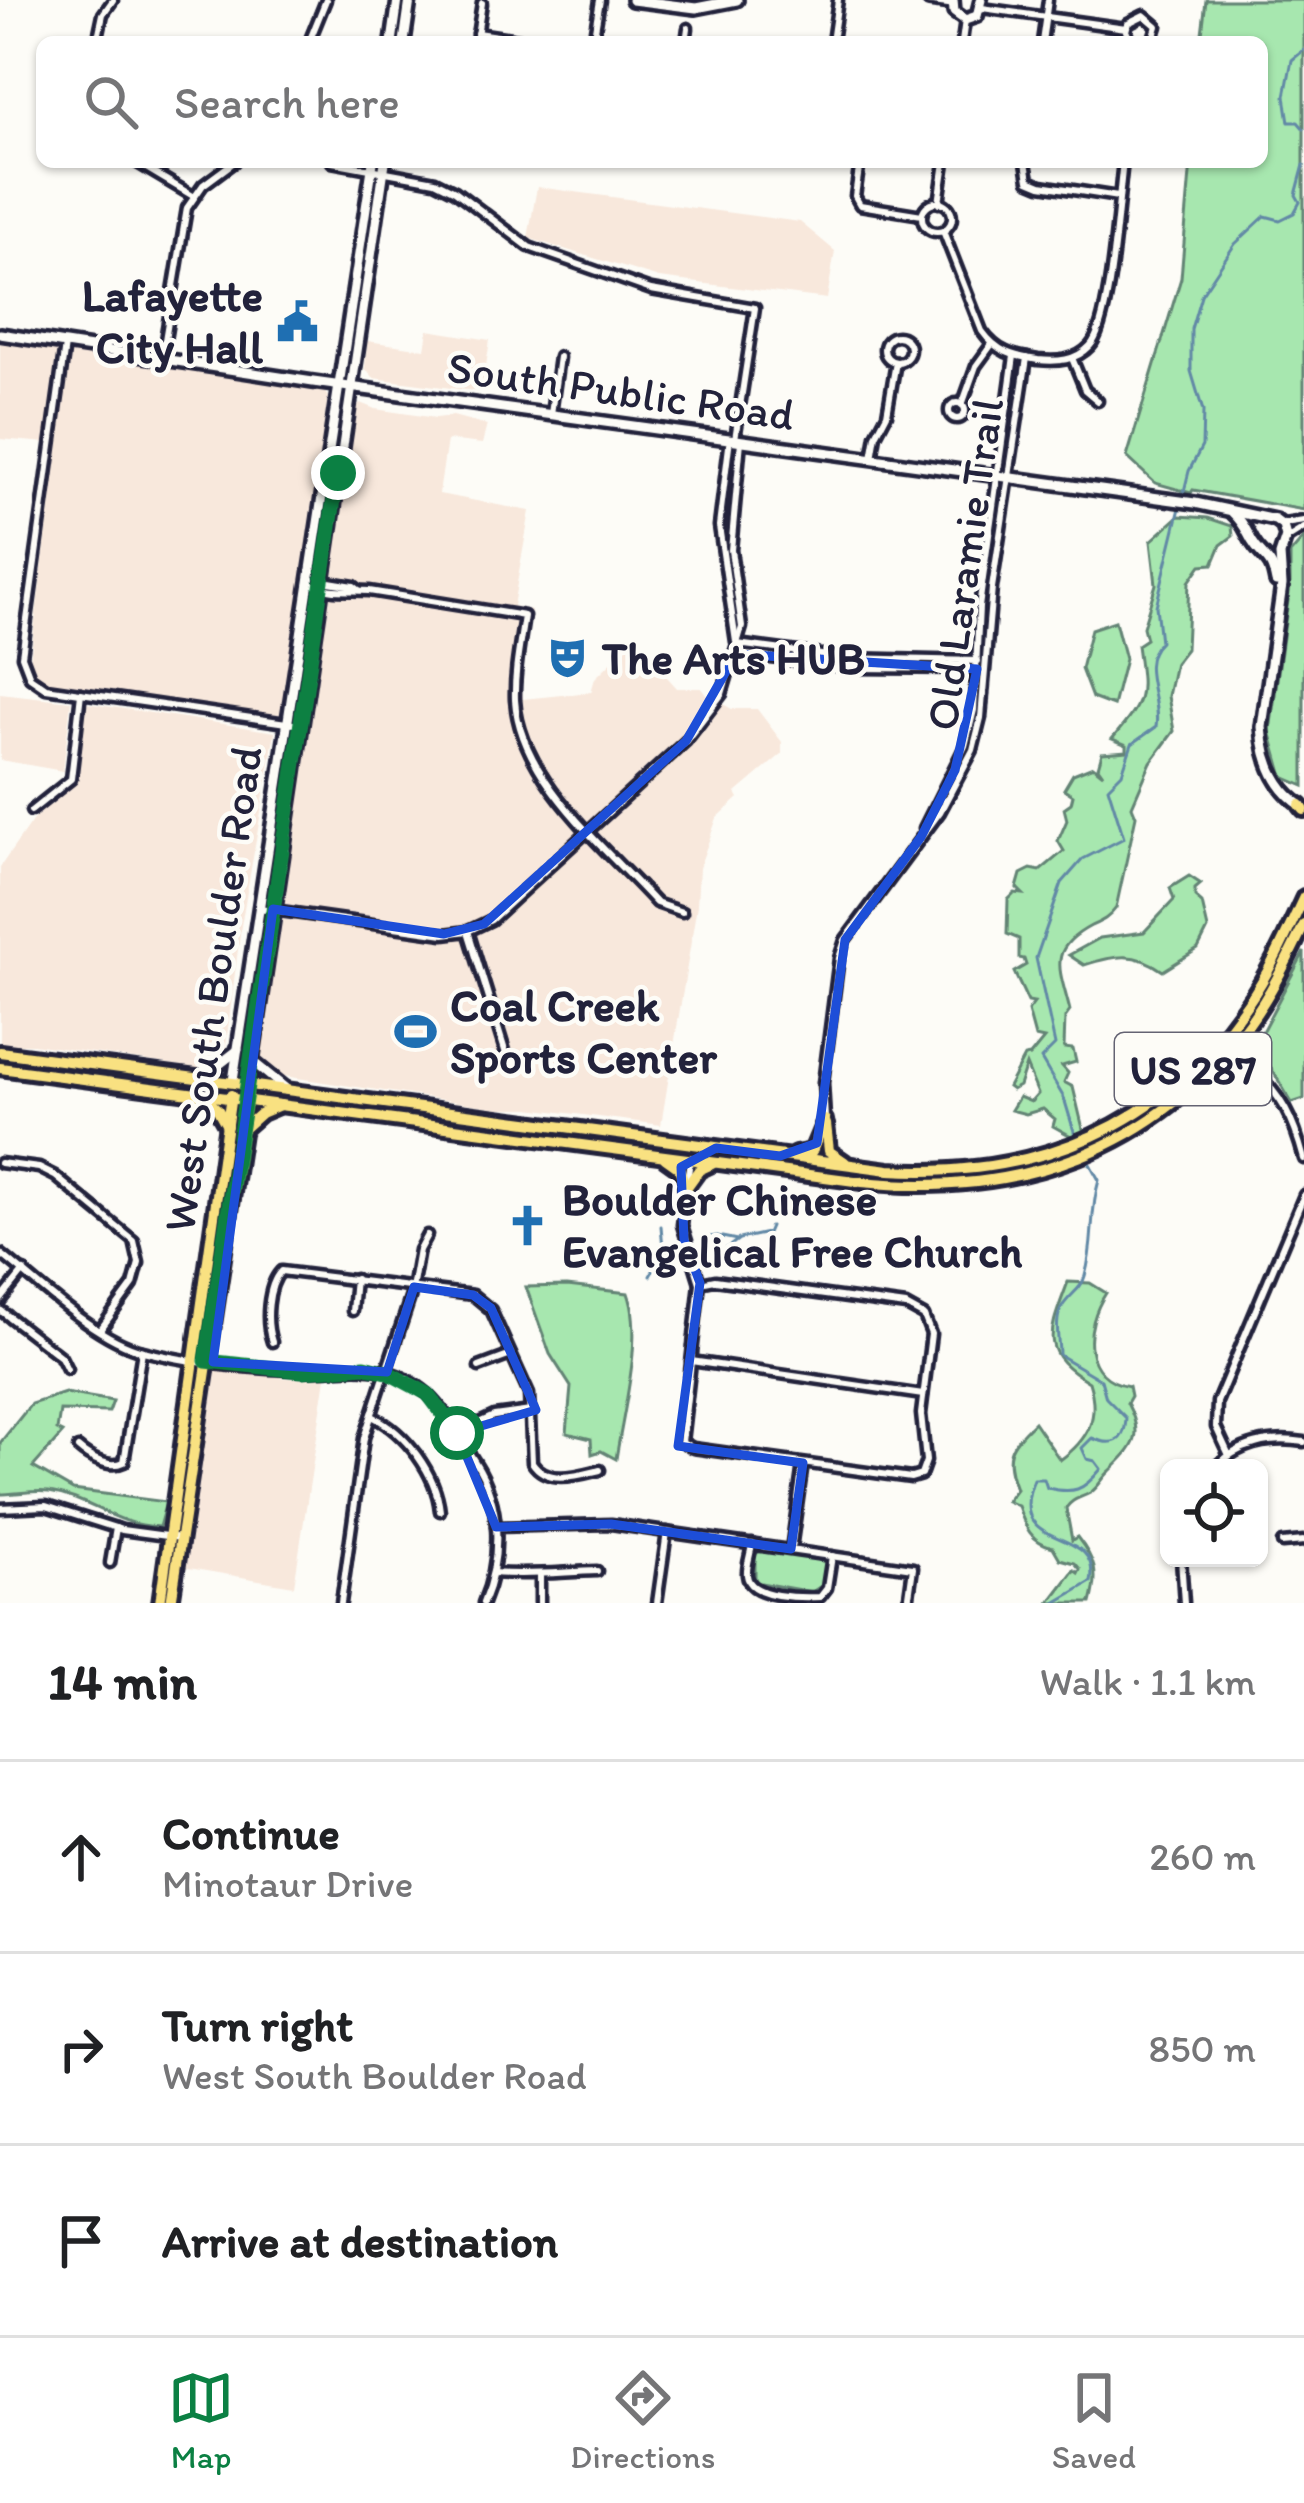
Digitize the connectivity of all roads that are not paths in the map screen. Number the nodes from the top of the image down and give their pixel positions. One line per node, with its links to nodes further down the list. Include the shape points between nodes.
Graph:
1 (113, 0): 21 (street)
2 (326, 0): 22 (street)
3 (398, 0): 23 (street)
4 (410, 0): 24 (street)
5 (600, 0): 26 (street)
6 (632, 0): 11 (street, via 688,8)
7 (737, 0): 11 (street)
8 (838, 0): 28 (street)
9 (928, 0): 12 (street)
10 (1048, 0): 17 (street)
11 (718, 2)
12 (953, 2): 18 (street)
13 (1145, 3): 16 (street)
14 (482, 4): 25 (street)
15 (981, 4): 17 (street); 18 (street)
16 (1144, 15): 20 (street); 32 (street, via 1157,26)
17 (1046, 16): 20 (street); 30 (street)
18 (965, 20): 29 (street)
19 (688, 28): 27 (street)
20 (1126, 28): 31 (street)
21 (98, 36)
22 (311, 36)
23 (393, 36)
24 (405, 36)
25 (477, 36)
26 (594, 36)
27 (687, 36)
28 (833, 36)
29 (963, 36)
30 (1043, 36)
31 (1129, 36)
32 (1154, 36)
33 (146, 168): 41 (street)
34 (223, 168): 41 (street)
35 (379, 168): 55 (street)
36 (387, 168): 59 (street, via 454,191 529,247 651,290 755,308)
37 (860, 168): 44 (street, via 863,207)
38 (944, 168): 43 (street)
39 (1027, 168): 42 (street, via 1029,180 1041,185)
40 (1122, 168): 42 (street)
41 (193, 196): 51 (street, via 182,220)
42 (1118, 197): 53 (street, via 1103,318 1090,345)
43 (939, 202): 44 (street); 45 (street, via 952,217)
44 (922, 215): 45 (street, via 927,228)
45 (943, 231): 47 (street)
46 (0, 334): 48 (street, South Public Road)
47 (992, 344): 49 (street); 57 (street)
48 (65, 345): 51 (street, South Public Road); 74 (street, via 22,656 36,683)
49 (1014, 356): 52 (street); 61 (street, Old Laramie Trail)
50 (559, 357): 58 (street)
51 (162, 358): 55 (street, South Public Road)
52 (1027, 358): 53 (street); 61 (street, Old Laramie Trail)
53 (1072, 358): 56 (street)
54 (896, 362): 54 (street, via 910,349 894,337 884,350); 60 (street)
55 (344, 386): 58 (street, South Public Road); 69 (street, West South Boulder Road); 70 (street, West South Boulder Road)
56 (1098, 401)
57 (962, 405)
58 (551, 414): 59 (street, South Public Road)
59 (736, 439): 60 (street, South Public Road); 72 (street)
60 (872, 458): 61 (street, South Public Road)
61 (1001, 477): 62 (street, South Public Road); 73 (street, Old Laramie Trail)
62 (1232, 513): 63 (street, South Public Road); 66 (street, South Public Road)
63 (1265, 520): 64 (street); 66 (street)
64 (1278, 522): 65 (street); 67 (street)
65 (1304, 525): 67 (street)
66 (1252, 534): 68 (street)
67 (1284, 544): 68 (street); 71 (street)
68 (1265, 553): 71 (street)
69 (309, 583): 70 (street); 75 (street, West South Boulder Road)
70 (321, 584): 76 (street, West South Boulder Road); 79 (street, via 524,616 520,727 538,770)
71 (1279, 605): 77 (street, via 1263,746 1274,776)
72 (736, 649): 73 (street, via 854,668); 79 (street, via 711,711)
73 (980, 665): 102 (street, Old Laramie Trail, via 982,718 973,750 940,812 845,940)
74 (81, 693): 75 (street); 78 (street, via 71,779)
75 (286, 723): 76 (street); 81 (street, West South Boulder Road)
76 (300, 725): 82 (street, West South Boulder Road)
77 (1303, 807)
78 (31, 811)
79 (589, 830): 83 (street, via 656,903); 85 (street)
80 (1304, 897): 105 (main road, US 287, via 1219,1042)
81 (259, 908): 82 (street); 87 (street, West South Boulder Road)
82 (273, 909): 85 (street); 90 (street, West South Boulder Road)
83 (682, 912)
84 (1304, 925): 86 (main road, US 287)
85 (469, 931): 89 (street)
86 (1249, 1024): 92 (main road, via 1243,1049); 93 (main road, US 287)
87 (238, 1050): 94 (street); 95 (street, West South Boulder Road)
88 (0, 1052): 94 (main road, US 287)
89 (506, 1054)
90 (253, 1062): 96 (street, West South Boulder Road); 97 (street)
91 (0, 1068): 98 (main road, US 287)
92 (1251, 1069): 93 (main road, via 1227,1064); 110 (street, via 1295,1124)
93 (1207, 1072): 105 (main road, US 287, via 1149,1120)
94 (203, 1078): 95 (main road, US 287)
95 (233, 1082): 96 (main road, US 287); 99 (main road, West South Boulder Road)
96 (250, 1084): 97 (main road, US 287); 100 (main road, West South Boulder Road)
97 (284, 1088): 106 (main road, US 287)
98 (200, 1093): 99 (main road, US 287); 103 (main road)
99 (231, 1098): 100 (main road, US 287); 103 (main road, West South Boulder Road)
100 (247, 1100): 101 (main road, US 287); 104 (main road, West South Boulder Road)
101 (280, 1105): 104 (main road); 107 (main road, US 287)
102 (826, 1120): 108 (main road, via 812,1150); 113 (main road, via 832,1156)
103 (227, 1126): 130 (main road, West South Boulder Road)
104 (243, 1129): 130 (main road, West South Boulder Road)
105 (1102, 1140): 112 (main road, US 287, via 1055,1168 931,1187); 113 (main road, US 287, via 955,1172)
106 (716, 1148): 108 (main road, US 287); 109 (main road)
107 (660, 1156): 109 (main road, US 287); 114 (main road, via 679,1168)
108 (780, 1156): 113 (main road, US 287)
109 (690, 1159): 112 (main road, US 287); 114 (street)
110 (1304, 1159)
111 (0, 1163): 126 (street, via 55,1175 134,1240 133,1285)
112 (721, 1164): 114 (main road, via 699,1170)
113 (853, 1166)
114 (686, 1188): 122 (street, via 684,1240)
115 (1304, 1195): 116 (street)
116 (1293, 1230): 118 (street); 141 (street, via 1217,1402 1216,1427)
117 (428, 1235): 123 (street)
118 (1304, 1235)
119 (0, 1253): 120 (street)
120 (23, 1271): 124 (street); 126 (street)
121 (356, 1279): 123 (street); 125 (street); 127 (street, via 276,1274)
122 (700, 1283): 131 (street); 135 (street, via 915,1309 931,1334)
123 (413, 1286): 129 (street, via 482,1299); 134 (street)
124 (0, 1305): 133 (street)
125 (352, 1311)
126 (100, 1330): 128 (street)
127 (272, 1342)
128 (142, 1351): 130 (street); 140 (street, via 121,1465)
129 (511, 1355): 132 (street); 136 (street)
130 (201, 1360): 134 (street); 150 (main road, West South Boulder Road)
131 (691, 1361): 135 (street); 143 (street, via 682,1442)
132 (479, 1367)
133 (67, 1369)
134 (387, 1372): 137 (street); 138 (street, via 428,1394)
135 (923, 1395): 143 (street, via 926,1461 916,1478)
136 (532, 1411): 138 (street); 144 (street, via 536,1469 551,1478)
137 (372, 1416): 146 (street, via 406,1440 438,1491); 163 (street)
138 (457, 1433): 147 (street, via 481,1471)
139 (1304, 1442): 141 (street, via 1269,1441)
140 (79, 1448)
141 (1228, 1453): 142 (street)
142 (1223, 1459)
143 (803, 1463): 154 (street)
144 (600, 1470)
145 (0, 1508): 148 (street, via 46,1506)
146 (440, 1511)
147 (496, 1527): 149 (street, via 611,1524); 159 (street)
148 (116, 1528): 150 (street); 156 (street)
149 (667, 1532): 153 (street); 166 (street)
150 (175, 1537): 161 (main road, West South Boulder Road); 162 (main road, West South Boulder Road)
151 (1304, 1541): 152 (street)
152 (1282, 1543)
153 (752, 1544): 154 (street); 155 (street, via 753,1587 813,1598 827,1588)
154 (791, 1550): 155 (street)
155 (832, 1556): 167 (street, via 914,1568)
156 (110, 1562)
157 (1182, 1567): 168 (street)
158 (598, 1571): 160 (street)
159 (494, 1573): 160 (street); 164 (street)
160 (539, 1576): 165 (street)
161 (160, 1603)
162 (171, 1603)
163 (341, 1603)
164 (483, 1603)
165 (539, 1603)
166 (657, 1603)
167 (908, 1603)
168 (1184, 1603)

